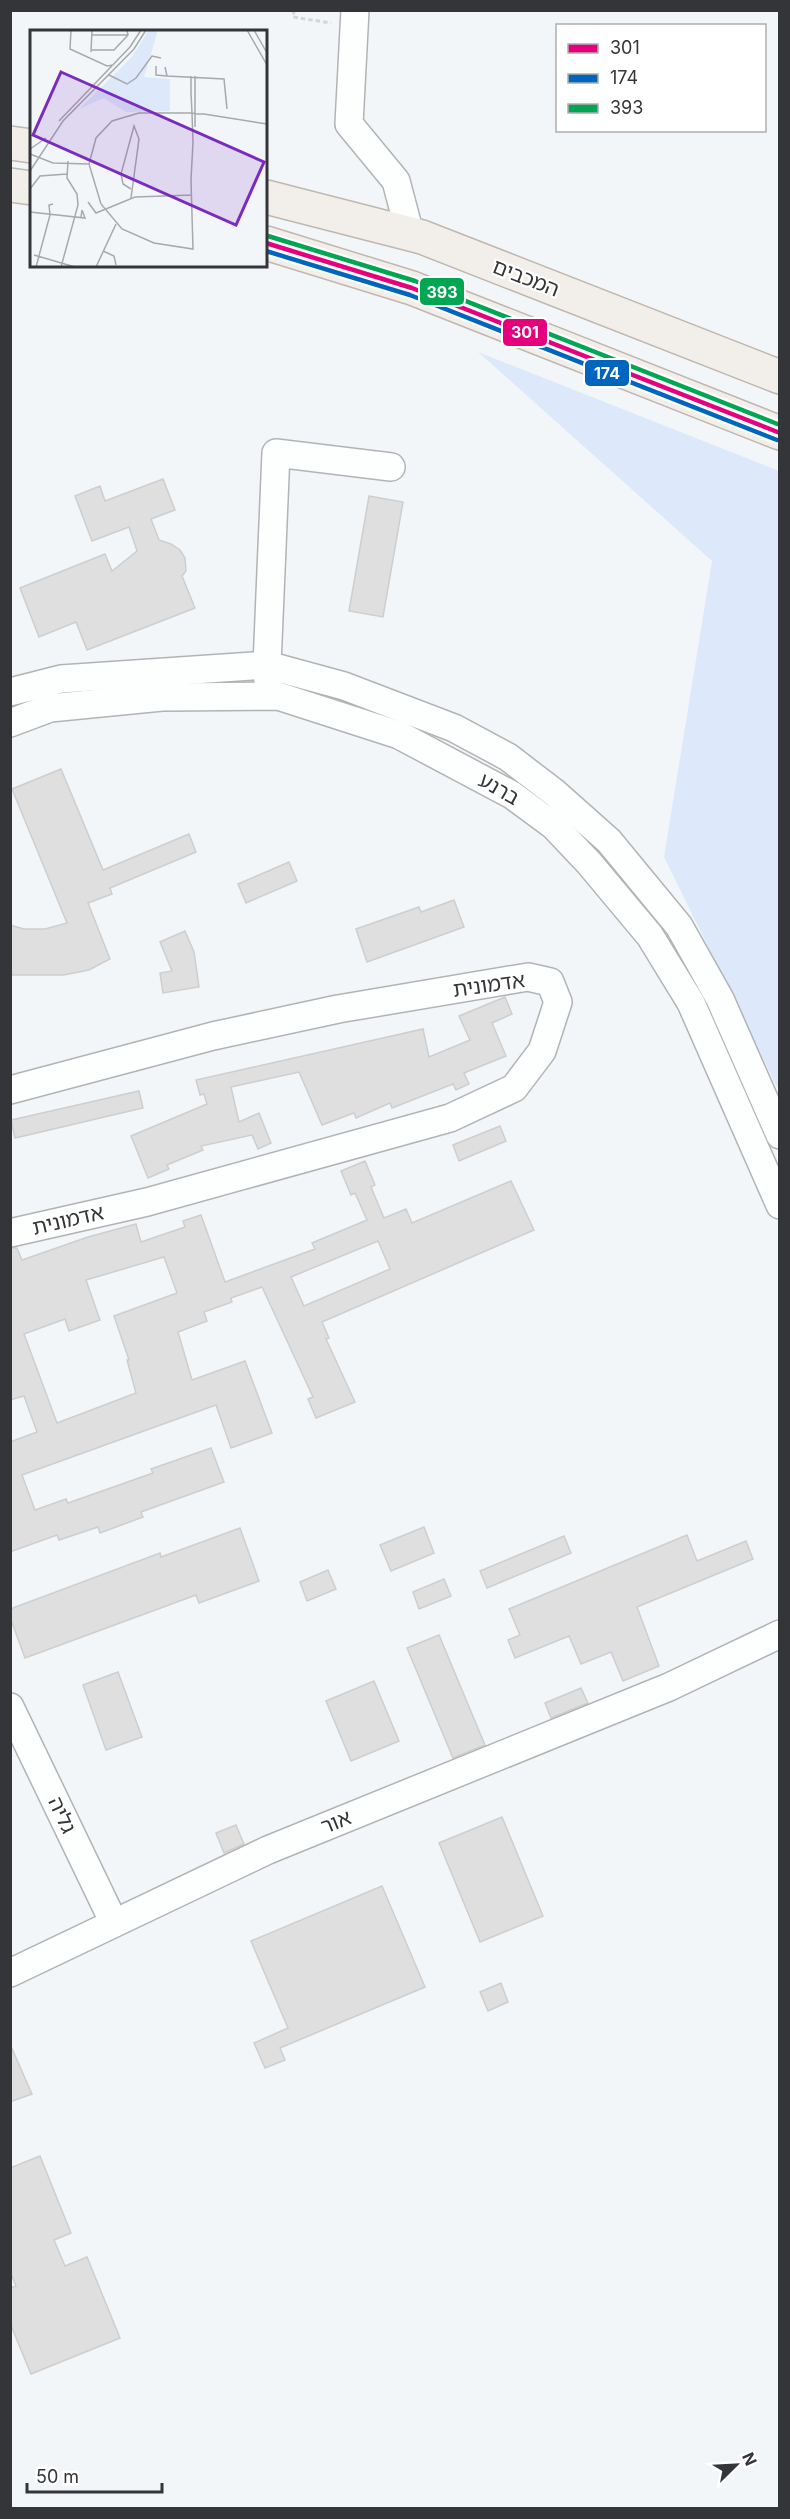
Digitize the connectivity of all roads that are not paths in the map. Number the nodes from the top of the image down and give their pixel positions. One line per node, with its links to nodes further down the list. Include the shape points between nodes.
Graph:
1 (354, 18): 5 (street, via 349,124 396,181)
2 (10, 185): 3 (main road)
3 (30, 188)
4 (267, 197): 5 (main road, המכבים)
5 (410, 234): 7 (main road, המכבים)
6 (267, 243): 8 (main road, via 412,288)
7 (780, 377)
8 (780, 433)
9 (391, 467): 10 (street, via 276,453)
10 (267, 665): 11 (street, ברנע, via 62,679); 12 (street); 14 (street, ברנע, via 344,686 454,728 508,757 609,841)
11 (10, 693)
12 (269, 696): 13 (street, ברנע, via 162,697 50,708); 15 (street, ברנע, via 399,735 512,795 554,826)
13 (10, 723)
14 (659, 902): 15 (street); 17 (street, ברנע, via 679,926 720,999)
15 (638, 921): 18 (street, ברנע, via 691,1003)
16 (10, 1090): 19 (street, אדמונית, via 213,1036 338,1009 528,977 549,982 558,1002 542,1051 514,1088 450,1118 147,1202)
17 (780, 1135)
18 (780, 1205)
19 (10, 1233)
20 (780, 1634): 22 (street)
21 (780, 1654): 22 (street)
22 (669, 1687): 24 (street, אור, via 267,1850)
23 (10, 1707): 24 (street, גליה)
24 (114, 1923): 25 (street, אור)
25 (10, 1973)

